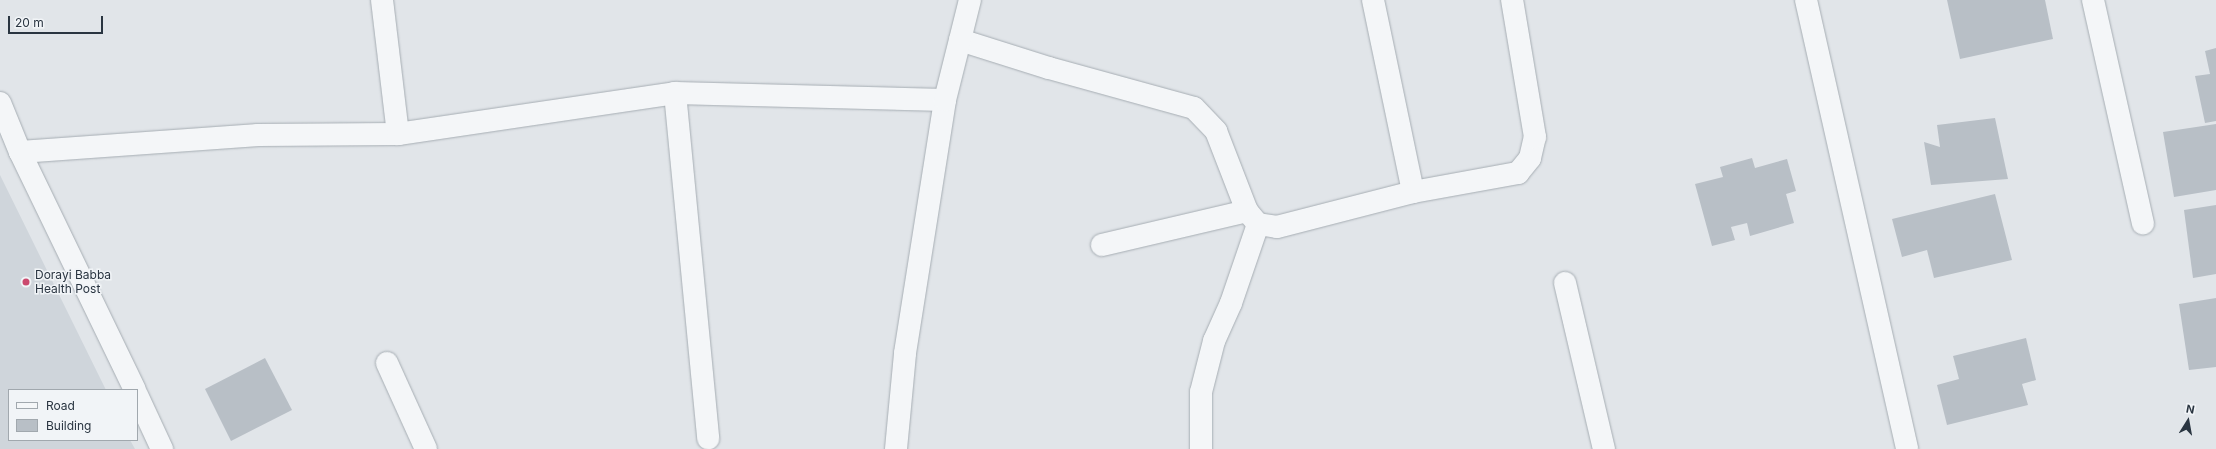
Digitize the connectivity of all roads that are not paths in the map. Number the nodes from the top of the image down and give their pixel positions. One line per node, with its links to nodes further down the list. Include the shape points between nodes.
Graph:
1 (382, 0): 11 (street)
2 (970, 0): 7 (street)
3 (1373, 0): 13 (street)
4 (1512, 0): 13 (street, via 1535,137 1530,158 1518,173)
5 (1806, 0): 27 (street)
6 (2093, 0): 15 (street)
7 (960, 40): 9 (street); 14 (street, via 1049,68 1194,108 1216,131)
8 (675, 93): 9 (street); 11 (street); 21 (street)
9 (945, 100): 24 (street, via 905,354)
10 (0, 103): 12 (street)
11 (398, 134): 12 (street, via 258,135)
12 (20, 152): 19 (street)
13 (1413, 192): 14 (street, via 1277,228)
14 (1253, 218): 16 (street); 25 (street, via 1231,303 1214,341 1201,392)
15 (2143, 223)
16 (1102, 245)
17 (1566, 282): 26 (street)
18 (387, 363): 23 (street)
19 (134, 389)
20 (138, 397): 22 (street)
21 (708, 438)
22 (162, 449)
23 (426, 449)
24 (896, 449)
25 (1201, 449)
26 (1604, 449)
27 (1907, 449)

